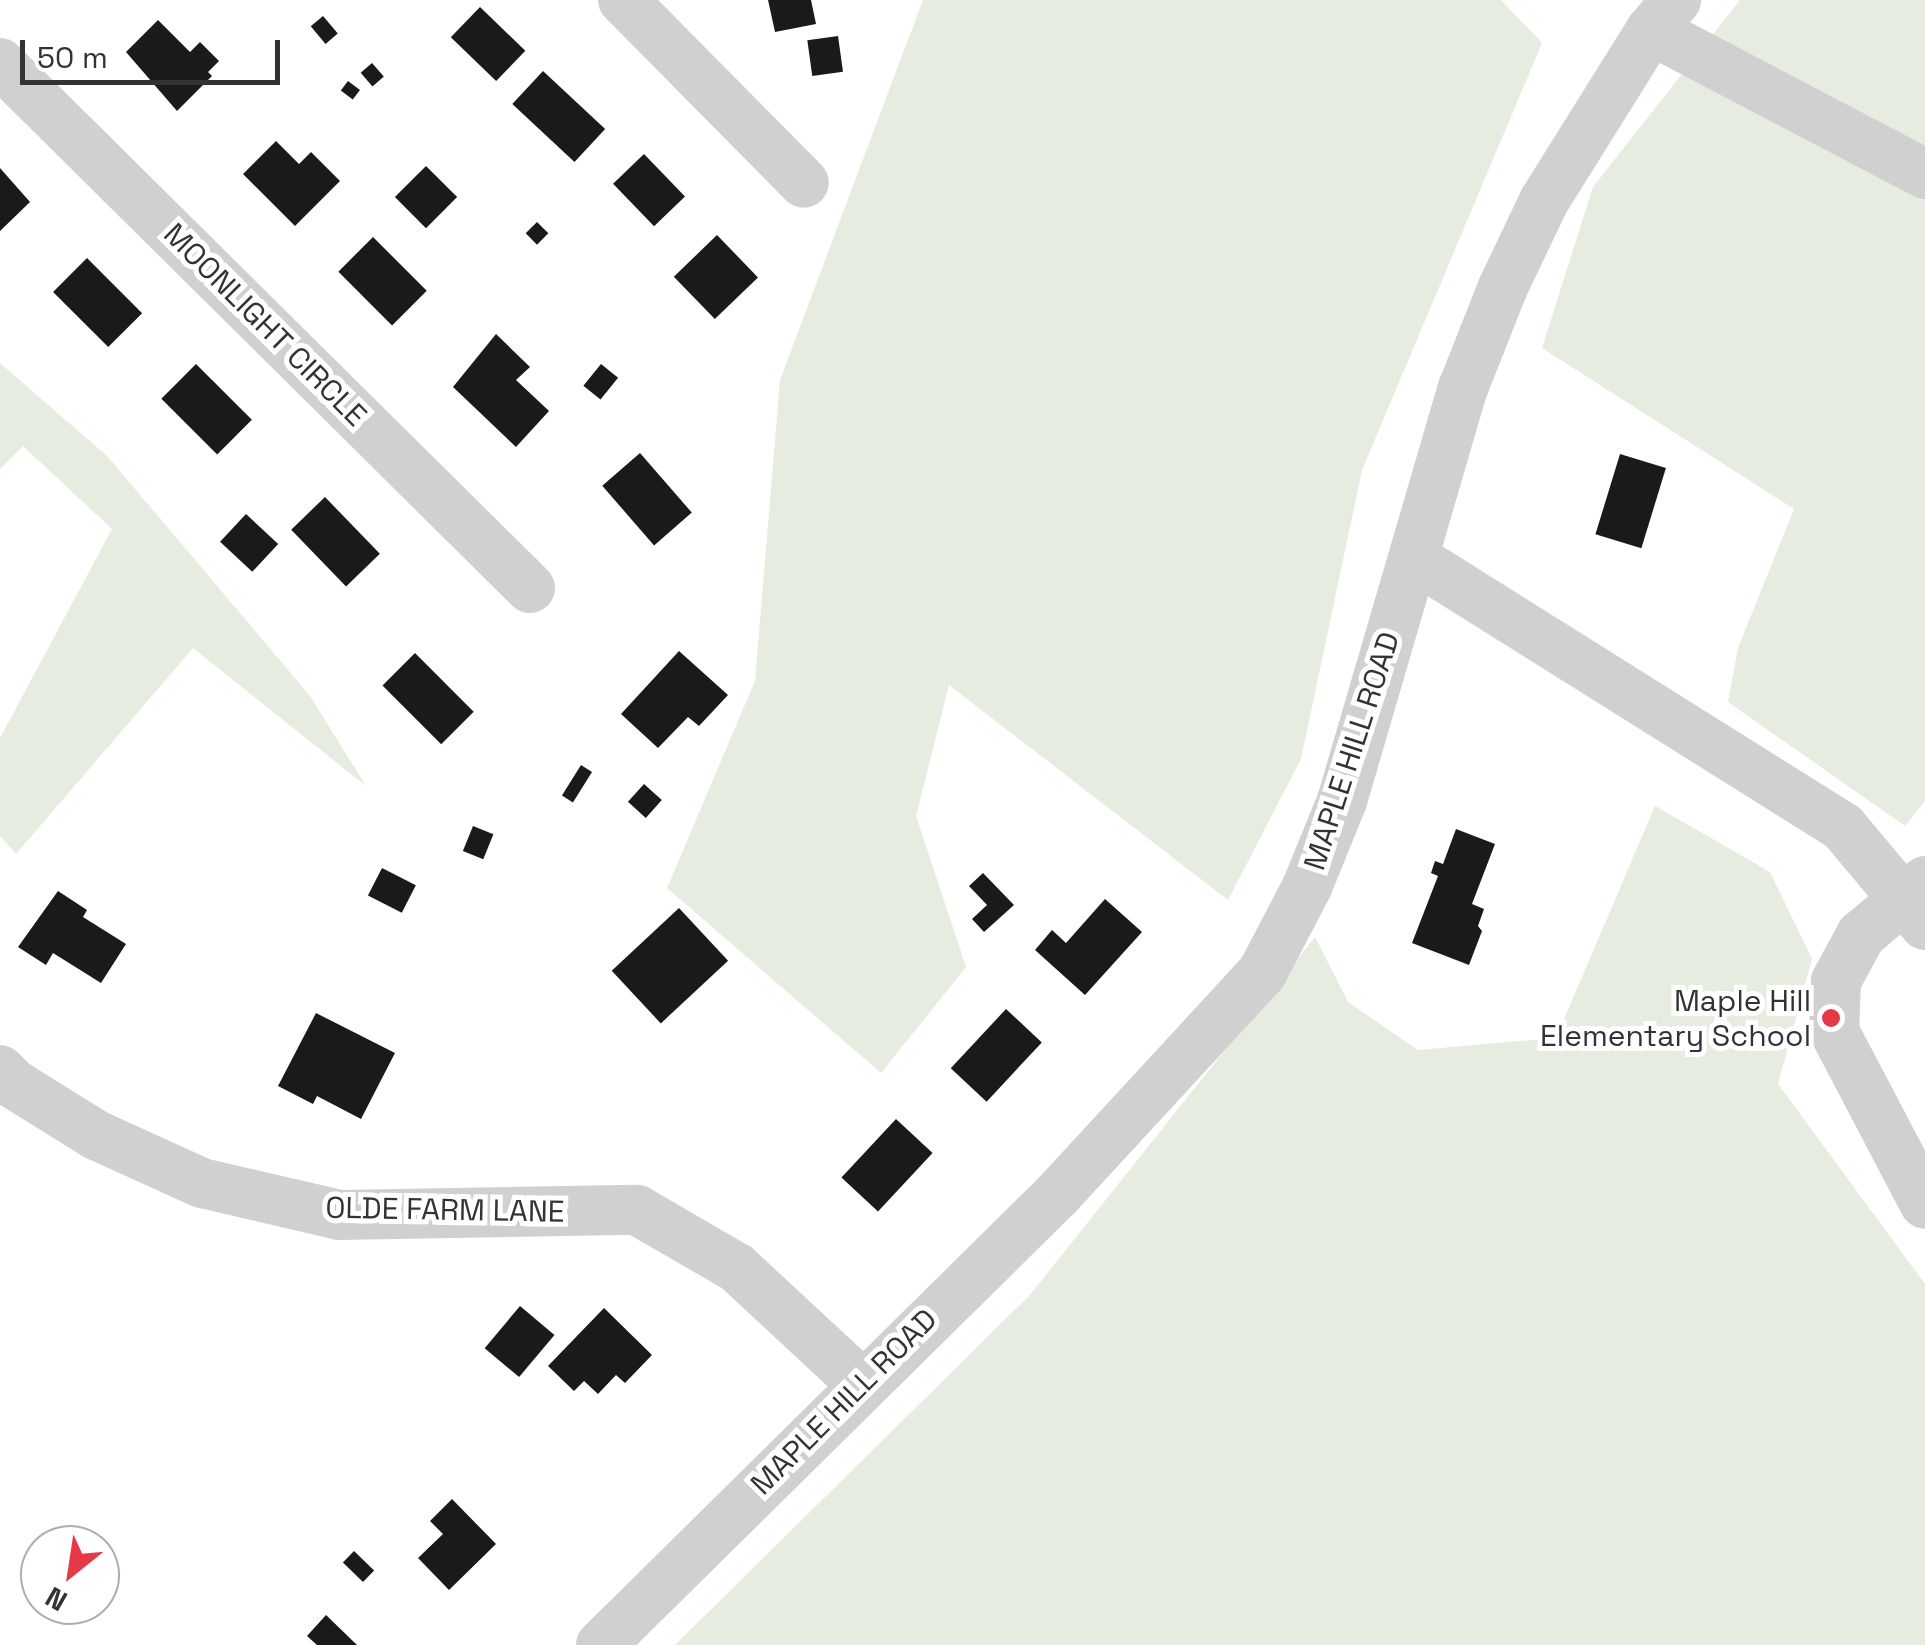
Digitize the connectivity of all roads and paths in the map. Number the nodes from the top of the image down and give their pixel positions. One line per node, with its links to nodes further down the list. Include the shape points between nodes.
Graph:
1 (630, 2): 5 (street)
2 (1664, 15): 4 (street); 6 (street, MAPLE HILL ROAD, via 1544,200 1503,287 1464,388)
3 (0, 63): 7 (street, MOONLIGHT CIRCLE)
4 (1925, 174)
5 (804, 182)
6 (1414, 558): 8 (street, via 1842,827); 11 (street, MAPLE HILL ROAD, via 1342,801 1262,973 1057,1195)
7 (530, 588)
8 (1918, 901): 10 (street, via 1861,935 1836,980 1834,1031)
9 (0, 1070): 11 (street, OLDE FARM LANE, via 96,1134 202,1183 339,1214 637,1210 737,1268)
10 (1925, 1204)
11 (862, 1384): 12 (street, MAPLE HILL ROAD)
12 (600, 1645)

